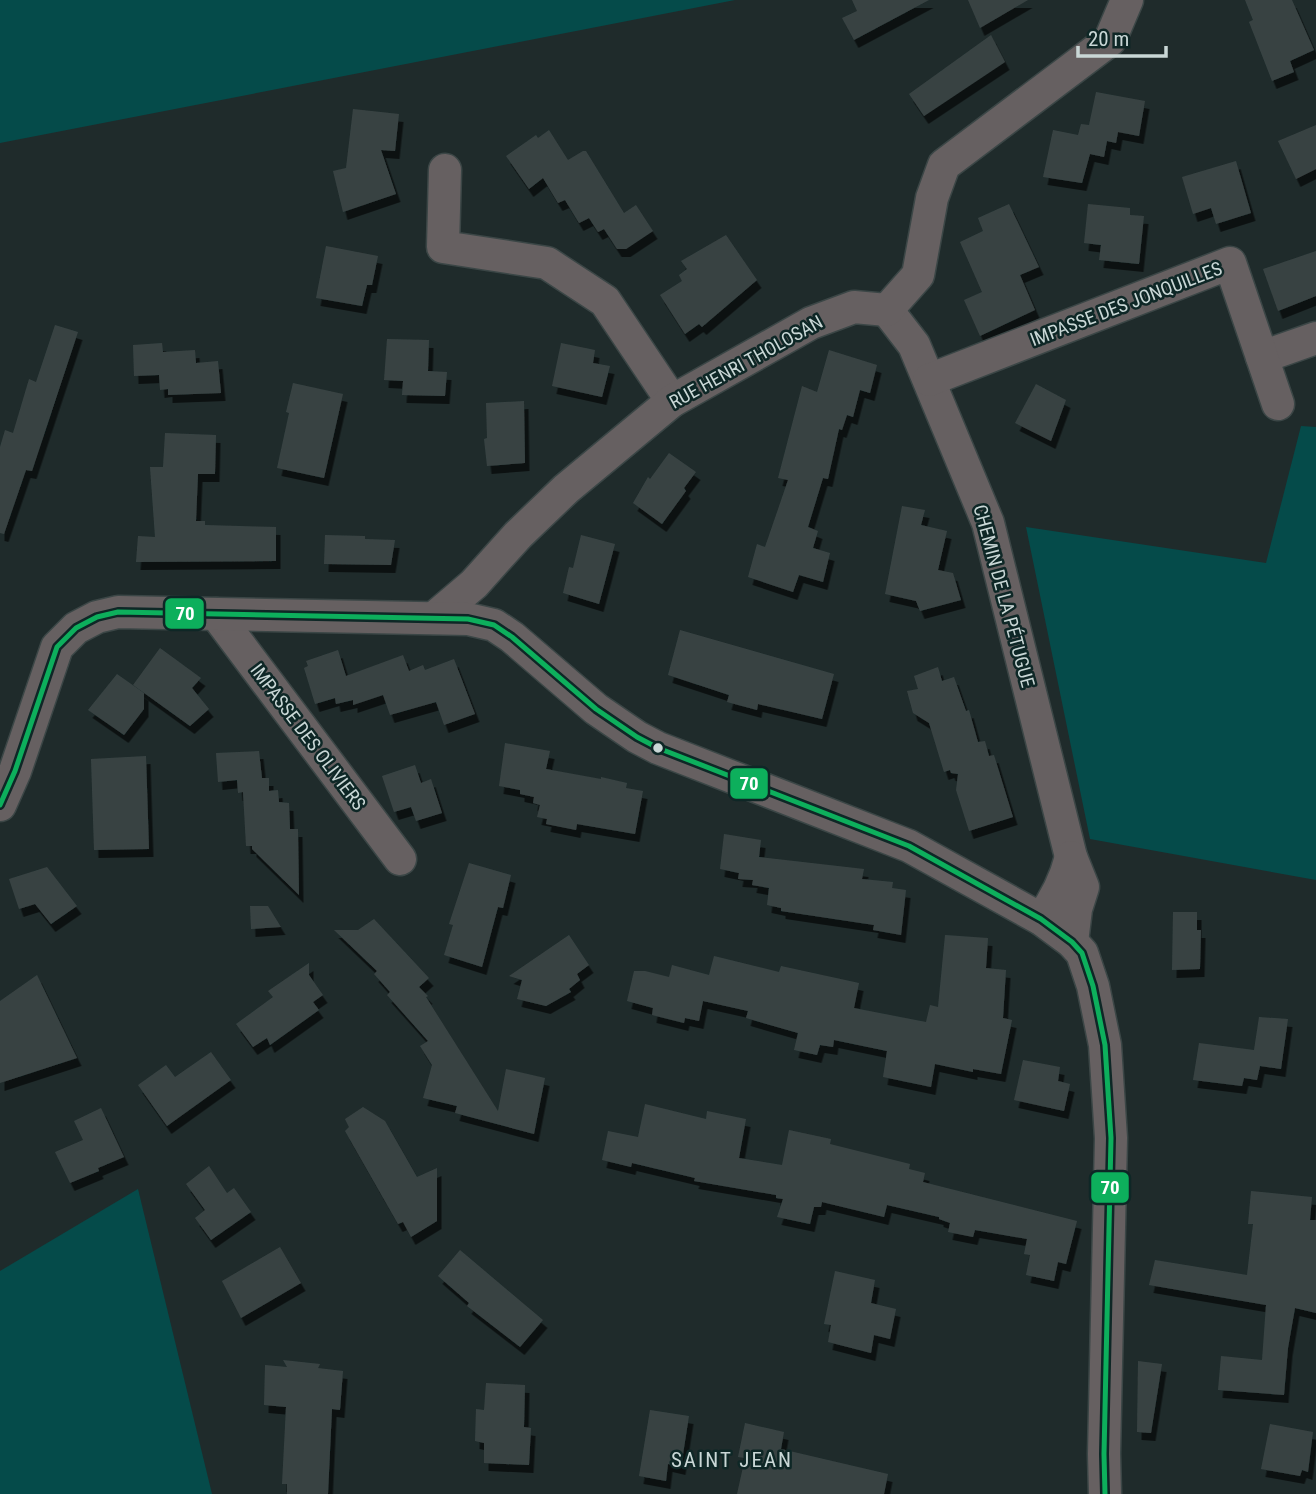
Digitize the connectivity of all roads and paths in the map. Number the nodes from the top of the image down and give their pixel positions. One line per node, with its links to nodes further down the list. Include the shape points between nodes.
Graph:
1 (1127, 0): 3 (street, via 1110,40 944,165 932,198 918,275)
2 (445, 170): 7 (street, via 443,247 547,263 605,301)
3 (887, 310): 6 (street, CHEMIN DE LA PÉTUGUE, via 914,345); 7 (street, RUE HENRI THOLOSAN, via 854,307 811,323)
4 (1316, 338): 5 (street)
5 (1262, 357): 6 (street, IMPASSE DES JONQUILLES, via 1230,263); 8 (street, IMPASSE DES JONQUILLES)
6 (929, 380): 15 (street, CHEMIN DE LA PÉTUGUE, via 988,523)
7 (673, 401): 9 (street, RUE HENRI THOLOSAN, via 566,489)
8 (1278, 404)
9 (502, 555): 10 (street, RUE HENRI THOLOSAN); 13 (street)
10 (474, 584): 12 (street, RUE HENRI THOLOSAN); 13 (street)
11 (216, 614): 12 (street); 14 (street, via 118,612 76,628 57,647); 16 (street, IMPASSE DES OLIVIERS)
12 (434, 618): 13 (street)
13 (486, 623): 17 (street, via 512,637 596,709 658,748 909,846)
14 (0, 804)
15 (1071, 857): 17 (street, via 1054,902); 18 (street, CHEMIN DE LA PÉTUGUE, via 1083,887)
16 (400, 859)
17 (1041, 919): 18 (street)
18 (1072, 942): 19 (street, via 1082,953 1093,986 1105,1045 1111,1138)
19 (1105, 1494)

